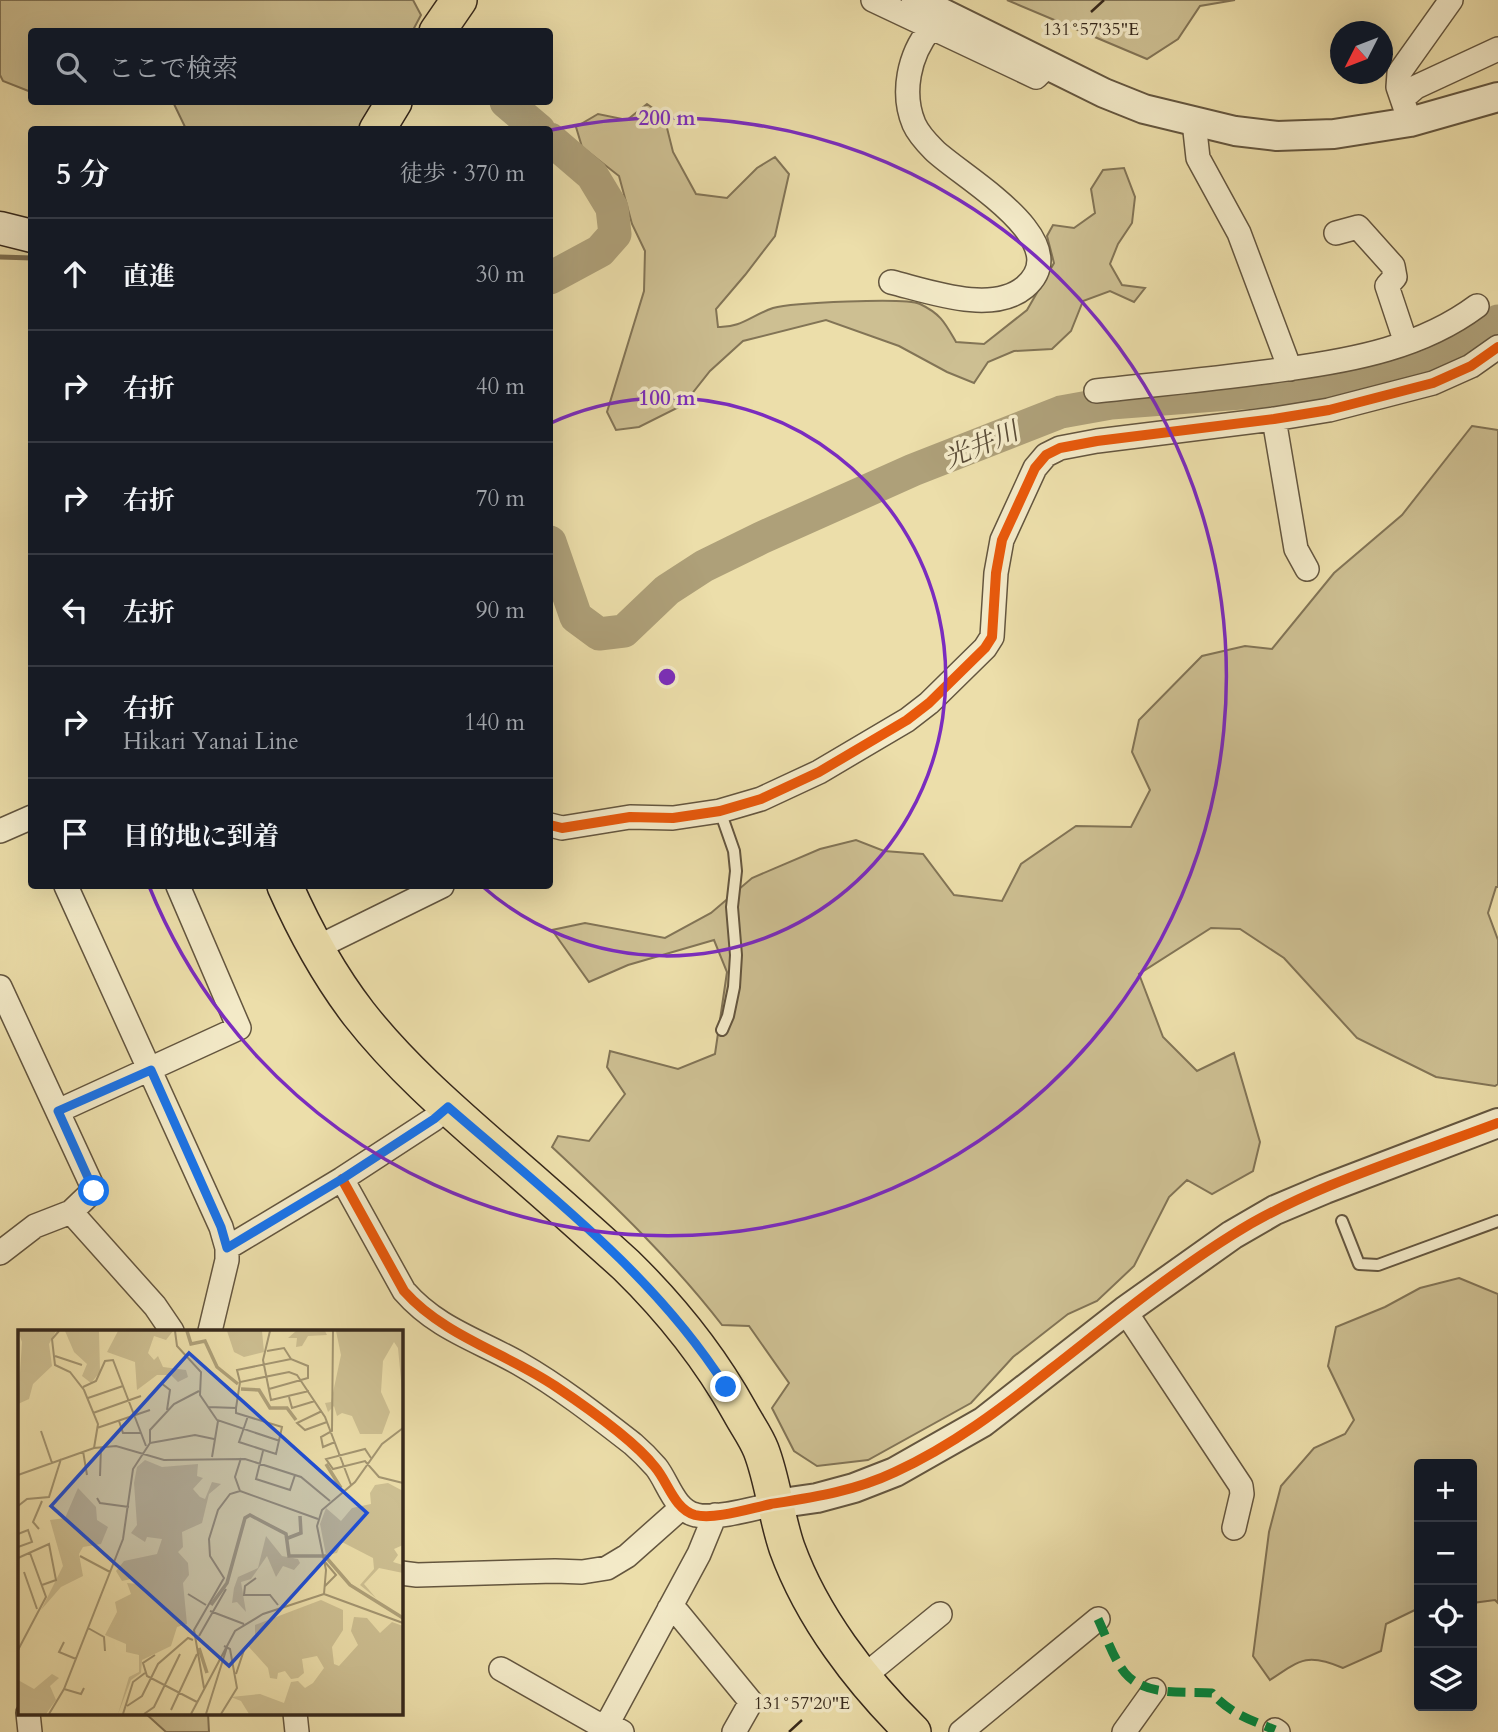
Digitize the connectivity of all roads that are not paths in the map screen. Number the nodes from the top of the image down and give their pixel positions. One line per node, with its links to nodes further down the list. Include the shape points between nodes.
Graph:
1 (873, 0): 4 (street)
2 (916, 0): 6 (street)
3 (1451, 0): 9 (street, via 1399,73 1398,87)
4 (930, 29): 6 (street, via 1035,78); 15 (street, via 910,67 906,98 915,126 933,149 1026,227 1038,249 1039,265 1033,280 1020,291 982,300)
5 (1498, 49): 9 (street, via 1416,87)
6 (1047, 66): 10 (street, via 1144,109)
7 (1498, 97): 9 (street)
8 (392, 105): 11 (main road)
9 (1406, 110): 10 (street, via 1335,134 1277,135)
10 (1194, 122): 19 (street, via 1198,158 1238,233)
11 (379, 126)
12 (0, 228): 14 (main road)
13 (1336, 233): 17 (street, via 1358,227 1393,266 1395,277 1387,286)
14 (28, 235)
15 (891, 282)
16 (1477, 306): 17 (street, via 1457,321)
17 (1406, 344): 19 (street)
18 (1498, 347): 21 (street, via 1471,366 1433,383)
19 (1290, 369): 20 (street)
20 (1096, 391)
21 (1274, 419): 22 (street, via 1296,549); 23 (street, via 1097,441 1046,455 1035,468 1002,540 992,636 985,648 907,720 819,772 761,799)
22 (1307, 569)
23 (720, 811): 25 (street); 33 (lane, via 736,871 734,987)
24 (28, 819): 26 (street)
25 (553, 826)
26 (0, 831)
27 (67, 889): 34 (street)
28 (179, 889): 34 (street, via 239,1028)
29 (286, 889): 31 (main road)
30 (436, 889): 31 (street)
31 (316, 948): 35 (main road, via 359,1014 399,1061)
32 (0, 987): 36 (street)
33 (722, 1030)
34 (151, 1070): 36 (street); 42 (street)
35 (448, 1107): 38 (street); 47 (main road, via 626,1265 702,1348 761,1450)
36 (58, 1111): 39 (street, via 94,1191)
37 (1498, 1123): 44 (street, via 1275,1210)
38 (342, 1179): 42 (street); 48 (street, via 404,1291 418,1306 441,1324 557,1387 637,1447 657,1468)
39 (71, 1212): 43 (street, via 35,1226); 45 (street, via 156,1306)
40 (1342, 1221): 41 (lane, via 1359,1264 1378,1265)
41 (1498, 1222)
42 (227, 1248): 46 (street)
43 (0, 1253)
44 (1125, 1311): 47 (street, via 984,1422 926,1456 854,1488); 50 (street, via 1241,1486)
45 (171, 1330)
46 (210, 1330)
47 (775, 1504): 49 (street); 56 (main road, via 787,1549 811,1599)
48 (681, 1508): 49 (street, via 696,1515); 51 (street, via 607,1568 582,1573)
49 (715, 1515): 52 (street)
50 (1234, 1528)
51 (406, 1577)
52 (669, 1609): 60 (street); 63 (street, via 678,1613 751,1702)
53 (940, 1614): 56 (street)
54 (1098, 1619): 65 (street)
55 (502, 1670): 60 (street)
56 (863, 1677): 64 (main road)
57 (1154, 1690): 66 (street)
58 (28, 1714): 61 (street)
59 (295, 1714): 62 (street)
60 (611, 1729)
61 (30, 1732)
62 (297, 1732)
63 (734, 1732)
64 (913, 1732)
65 (961, 1732)
66 (1124, 1732)

